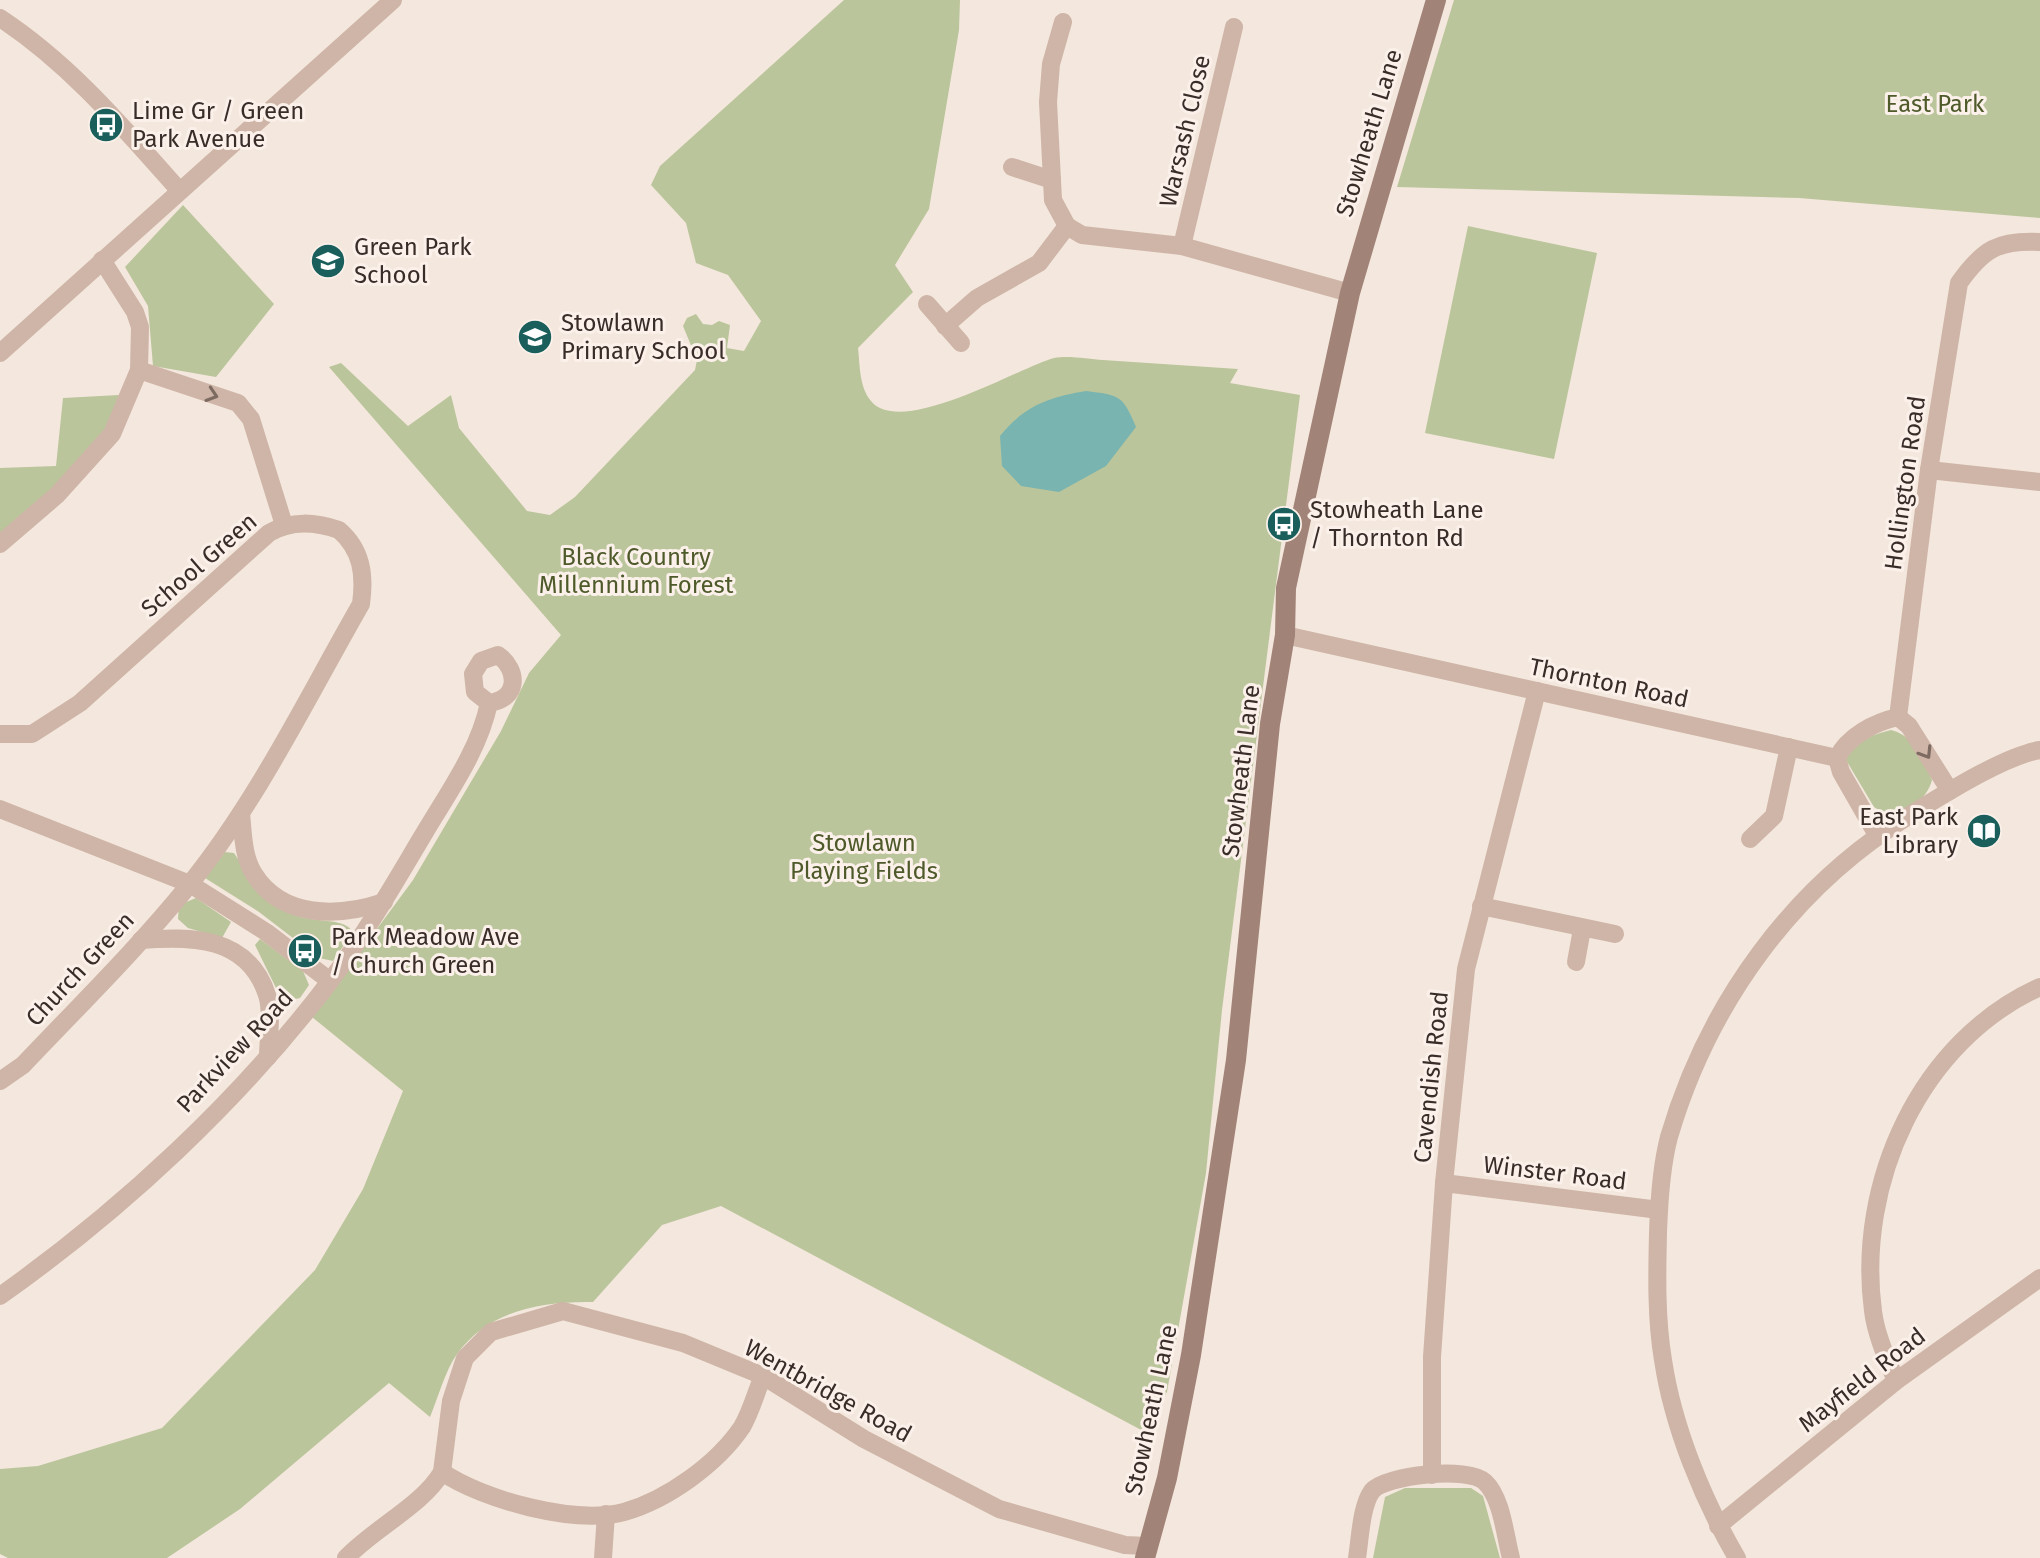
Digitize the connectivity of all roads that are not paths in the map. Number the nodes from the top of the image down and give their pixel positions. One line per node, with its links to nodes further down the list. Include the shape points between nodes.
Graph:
1 (393, 0): 8 (street)
2 (1436, 0): 13 (street, Stowheath Lane)
3 (0, 18): 8 (street, via 41,45)
4 (1063, 22): 7 (street, via 1051,64 1048,102)
5 (1234, 27): 11 (street, Warsash Close)
6 (1012, 167): 7 (street)
7 (1052, 180): 9 (street, via 1053,200)
8 (178, 189): 12 (street)
9 (1067, 226): 11 (street, via 1082,235); 15 (street, via 1039,263 977,298)
10 (2040, 242): 19 (street, Hollington Road, via 2000,243 1975,260 1959,283)
11 (1182, 246): 13 (street)
12 (102, 260): 17 (street); 18 (street, via 135,312)
13 (1350, 293): 23 (street, Stowheath Lane, via 1286,588)
14 (927, 304): 15 (street)
15 (945, 326): 16 (street)
16 (961, 343)
17 (0, 353)
18 (139, 370): 21 (street, one-way to 21, via 245,409); 22 (street, via 112,434 57,495)
19 (1929, 470): 20 (street); 26 (street, Hollington Road)
20 (2040, 482)
21 (284, 525): 27 (street, School Green, via 80,703 32,734); 33 (street, School Green, via 339,530 357,552 364,583 361,604)
22 (0, 544)
23 (1285, 635): 24 (street, Thornton Road); 57 (street, Stowheath Lane, via 1270,724 1236,1060 1191,1355)
24 (1537, 691): 28 (street, Thornton Road); 38 (street, Cavendish Road)
25 (489, 703): 37 (street, Parkview Road, via 477,744)
26 (1898, 717): 30 (street, via 1843,746); 31 (street, one-way to 31)
27 (0, 734)
28 (1789, 747): 30 (street, Thornton Road); 35 (street, via 1774,816)
29 (2040, 750): 31 (street)
30 (1837, 758): 34 (street)
31 (1950, 791): 34 (street)
32 (0, 809): 36 (street)
33 (241, 813): 36 (street, School Green); 37 (street, via 254,875 279,902 333,912)
34 (1877, 835): 48 (street, via 1807,897 1739,979 1695,1065 1669,1139)
35 (1750, 839)
36 (190, 884): 41 (street, Church Green); 43 (street)
37 (384, 902): 43 (street, Parkview Road)
38 (1481, 906): 39 (street); 47 (street, Cavendish Road, via 1466,969)
39 (1582, 929): 40 (street); 42 (street)
40 (1615, 934)
41 (141, 940): 45 (street, via 200,937 231,950 255,973 268,996); 46 (street, Church Green, via 23,1065)
42 (1576, 962)
43 (330, 981): 45 (street, Parkview Road)
44 (2040, 987): 52 (street, via 1979,1024 1948,1053 1900,1131 1879,1198 1872,1279 1873,1312)
45 (268, 1057): 50 (street, Parkview Road, via 158,1167)
46 (0, 1081)
47 (1444, 1183): 48 (street, Winster Road); 54 (street, Cavendish Road, via 1432,1357)
48 (1659, 1210): 56 (street, via 1657,1293 1663,1361 1683,1436)
49 (2040, 1278): 52 (street, Mayfield Road)
50 (0, 1296)
51 (763, 1376): 53 (street, Wentbridge Road, via 683,1343 590,1316 563,1311 524,1320 491,1332 465,1358 451,1401); 55 (street, via 742,1426 711,1460 658,1496); 57 (street, Wentbridge Road, via 864,1439 999,1509)
52 (1896, 1381): 56 (street, Mayfield Road)
53 (442, 1472): 55 (street, via 461,1485 524,1507); 58 (street, via 434,1486)
54 (1432, 1475): 60 (street, via 1381,1482 1369,1495); 61 (street, via 1484,1481 1495,1498)
55 (606, 1514): 59 (street)
56 (1718, 1526): 62 (street)
57 (1146, 1552)
58 (346, 1558)
59 (603, 1558)
60 (1357, 1558)
61 (1511, 1558)
62 (1737, 1558)

